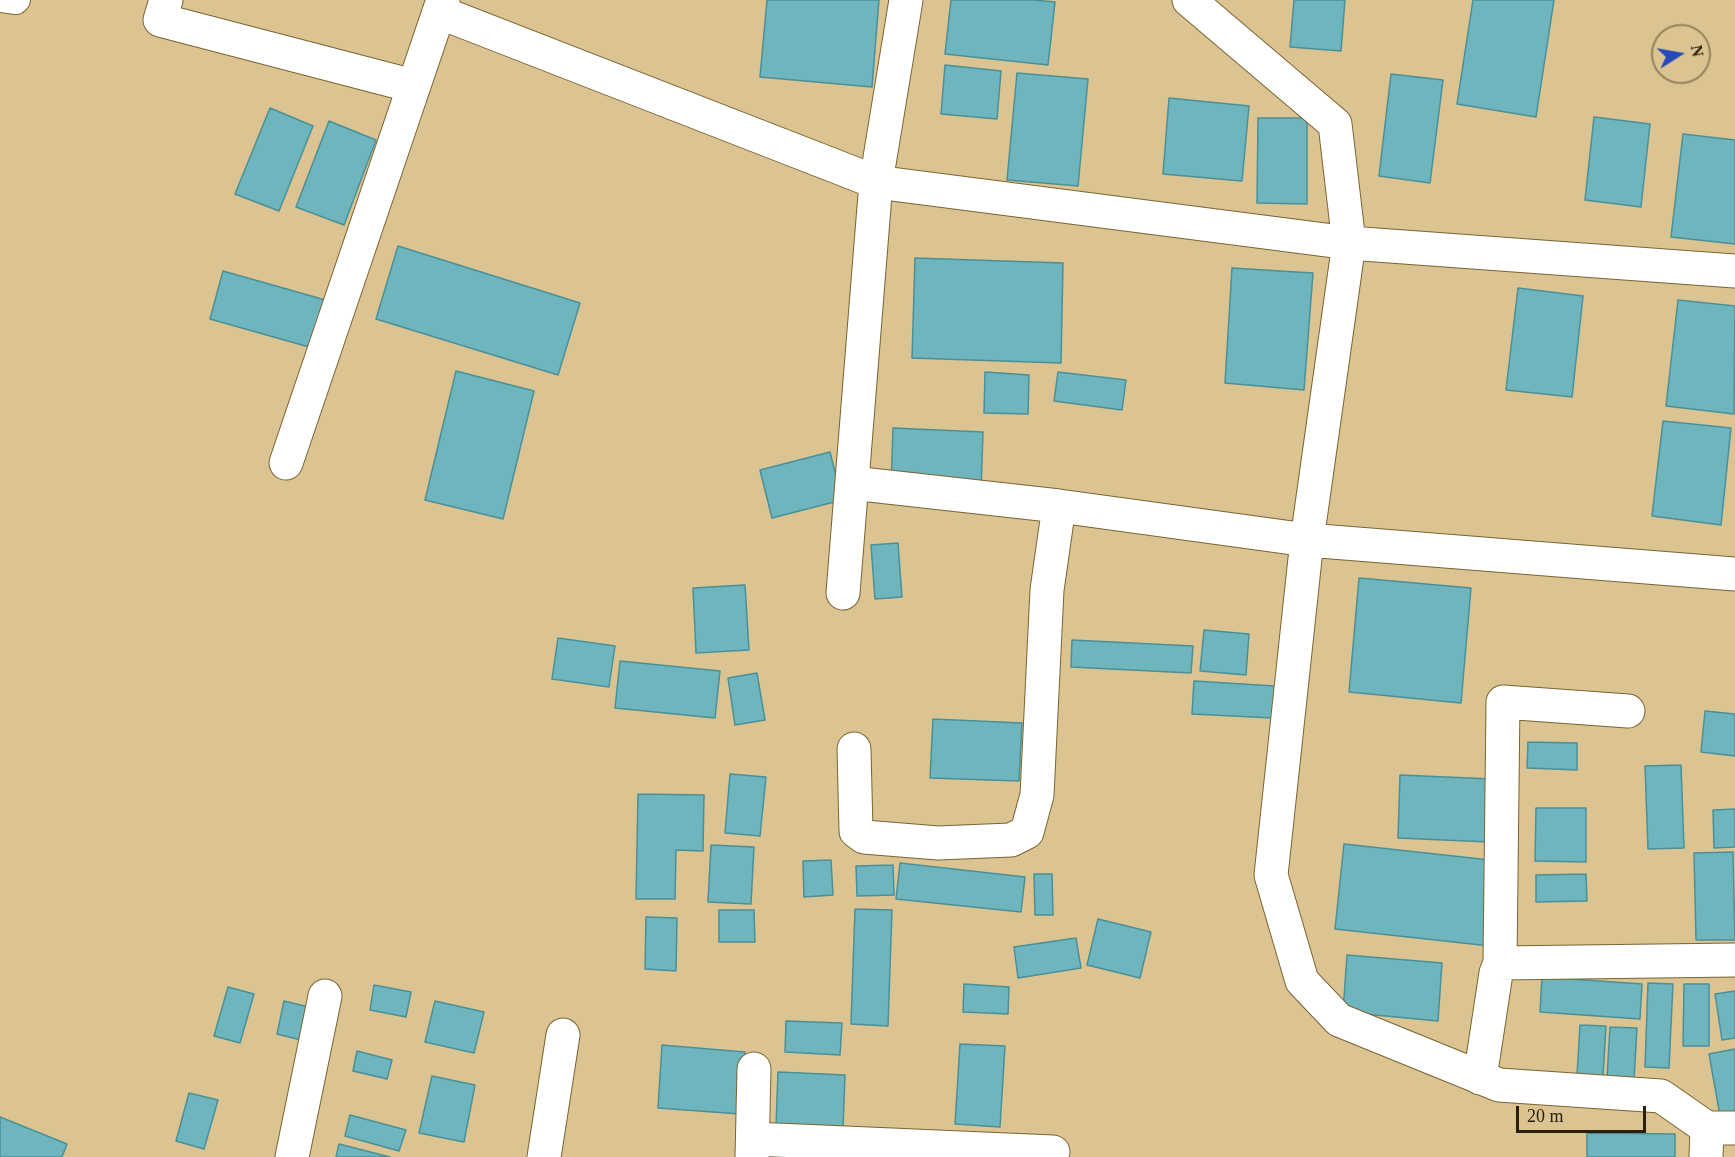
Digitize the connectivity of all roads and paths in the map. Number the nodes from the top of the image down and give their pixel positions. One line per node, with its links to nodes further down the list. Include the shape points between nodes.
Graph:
1 (0, 0): 2 (lane)
2 (18, 0)
3 (166, 0): 7 (street, via 160,20)
4 (906, 0): 8 (street)
5 (1189, 0): 9 (street, via 1335,124)
6 (441, 6): 7 (street); 8 (street)
7 (413, 86): 11 (street)
8 (876, 182): 9 (street); 12 (street)
9 (1349, 243): 10 (street); 14 (street)
10 (1735, 271)
11 (286, 463)
12 (852, 483): 13 (street); 16 (street)
13 (1059, 506): 14 (street); 18 (street, via 1047,590 1036,795 1027,832 1011,840 948,842 864,837 856,831)
14 (1307, 540): 15 (street); 24 (street, via 1271,875 1302,981 1339,1020)
15 (1735, 573)
16 (843, 593)
17 (1628, 711): 20 (street, via 1503,702)
18 (854, 749)
19 (1735, 960): 20 (street)
20 (1500, 963): 24 (street)
21 (325, 996): 28 (street)
22 (563, 1035): 29 (street)
23 (754, 1069): 26 (street)
24 (1480, 1078): 25 (street, via 1499,1085 1661,1096)
25 (1716, 1138)
26 (753, 1148): 27 (street)
27 (1053, 1152)
28 (292, 1157)
29 (544, 1157)

